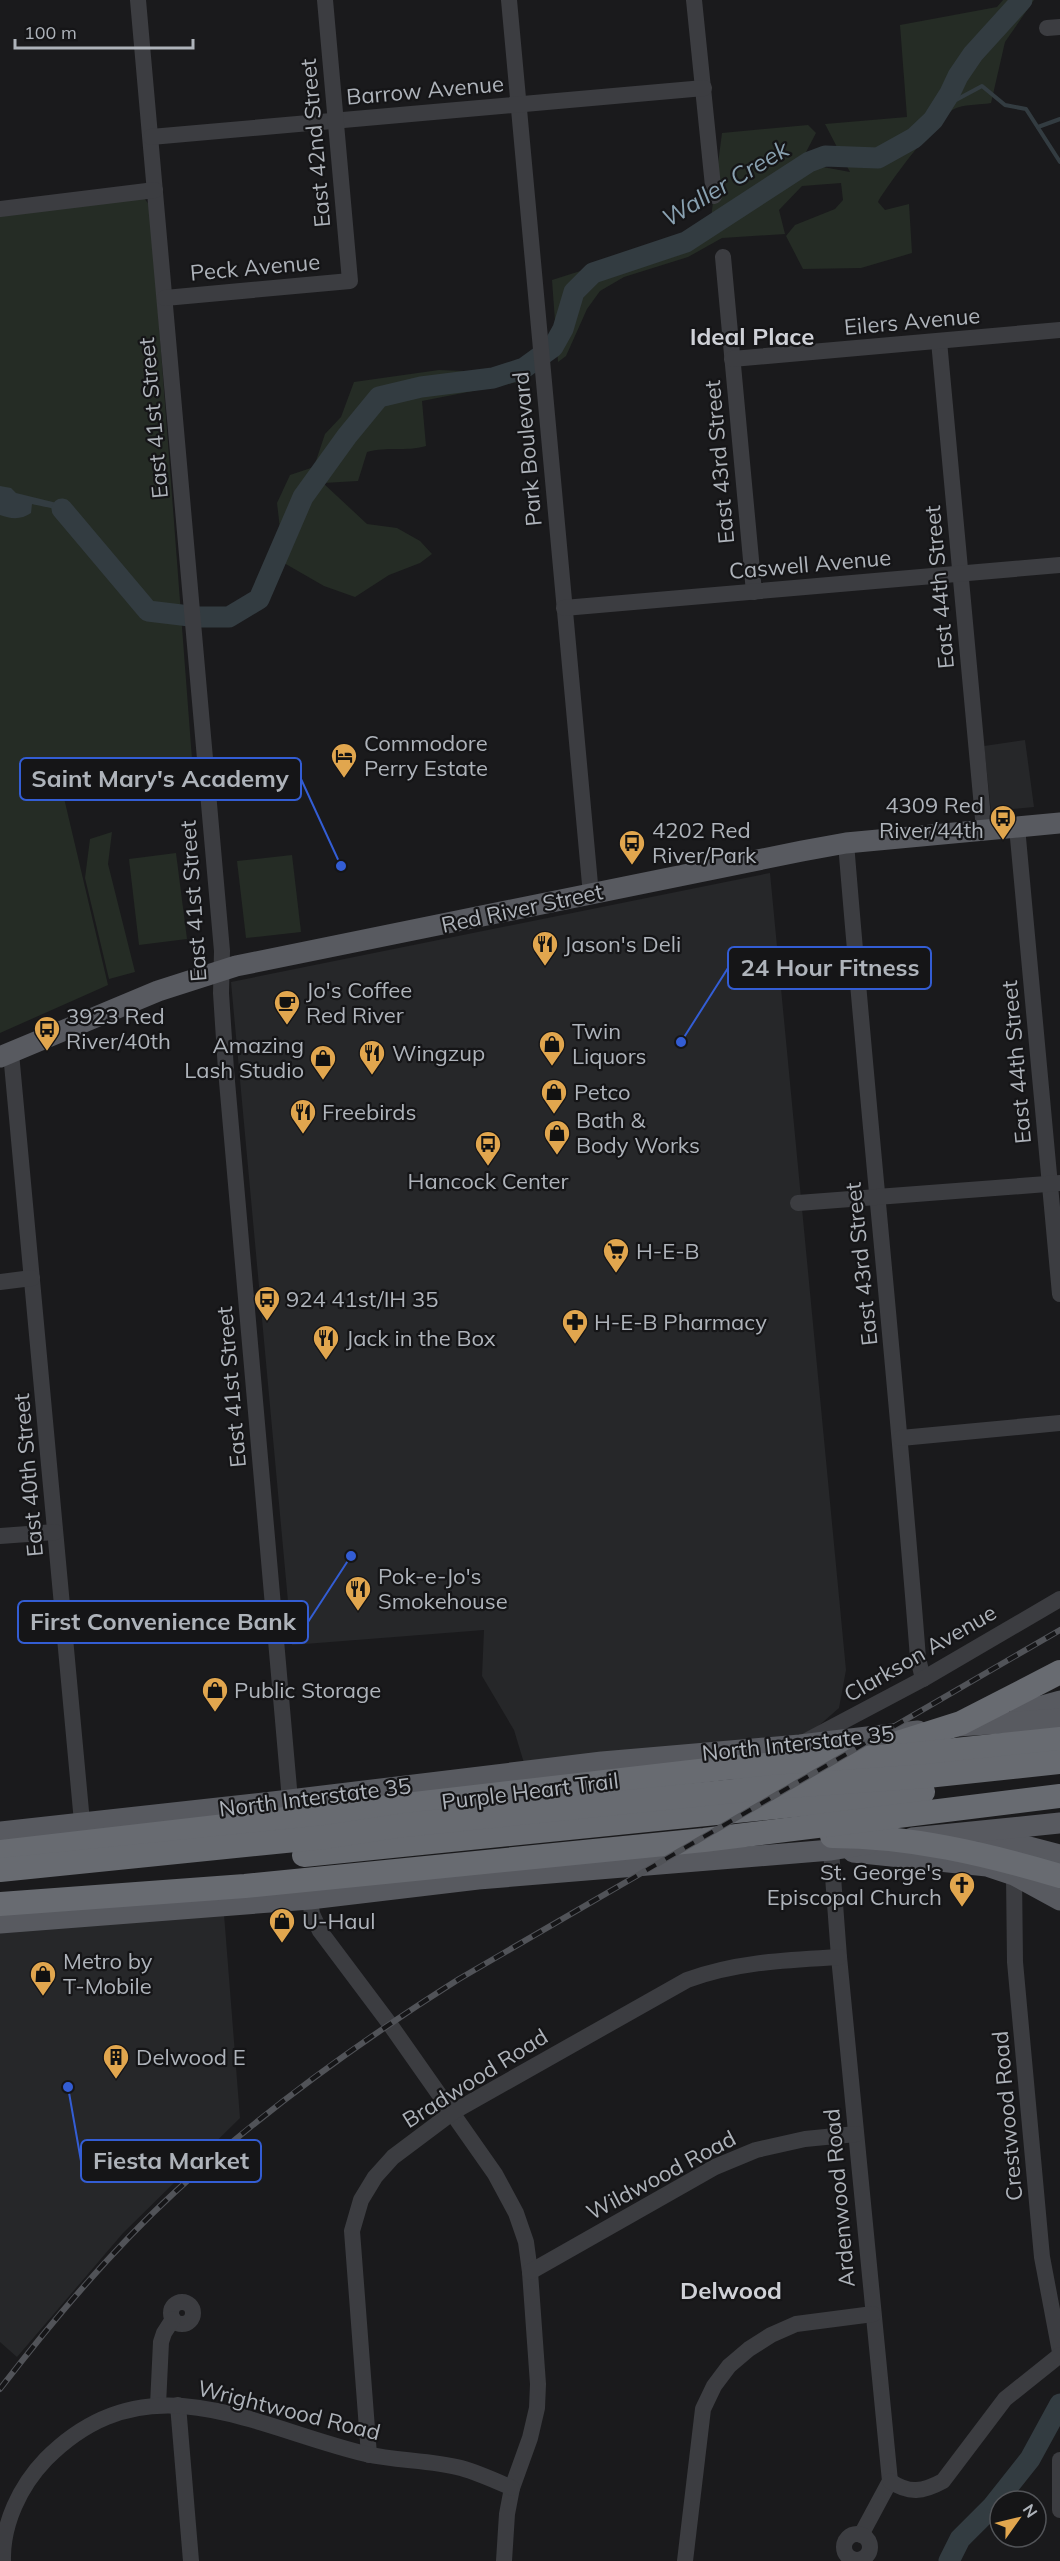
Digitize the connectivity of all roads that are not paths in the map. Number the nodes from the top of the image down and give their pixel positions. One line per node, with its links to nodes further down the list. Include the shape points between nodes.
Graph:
1 (138, 0): 8 (street, East 41st Street)
2 (325, 0): 7 (street, East 42nd Street)
3 (509, 0): 6 (street, Park Boulevard)
4 (694, 0): 5 (street)
5 (704, 88): 6 (street, Barrow Avenue); 10 (street)
6 (518, 104): 7 (street, Barrow Avenue); 21 (street, Park Boulevard)
7 (336, 121): 8 (street, Barrow Avenue); 13 (street, East 42nd Street)
8 (150, 137): 9 (street, East 41st Street)
9 (155, 190): 11 (street); 14 (street, East 41st Street)
10 (714, 196)
11 (0, 208)
12 (723, 256): 17 (street, East 43rd Street)
13 (350, 281): 14 (street, Peck Avenue)
14 (165, 298): 27 (street, East 41st Street)
15 (1060, 330): 16 (street, Eilers Avenue)
16 (939, 341): 17 (street, Eilers Avenue); 19 (street, East 44th Street)
17 (732, 359): 20 (street, East 43rd Street)
18 (1060, 565): 19 (street, Caswell Avenue)
19 (960, 573): 20 (street, Caswell Avenue); 24 (street, East 44th Street)
20 (754, 592): 21 (street, Caswell Avenue)
21 (564, 608): 26 (street, Park Boulevard)
22 (1060, 823): 23 (main road, Red River Street)
23 (1017, 827): 24 (main road, Red River Street); 29 (street, East 44th Street)
24 (984, 829): 25 (main road, Red River Street)
25 (846, 843): 26 (main road, Red River Street); 30 (street, East 43rd Street)
26 (591, 895): 27 (main road, Red River Street)
27 (222, 971): 28 (main road, Red River Street, via 158,991); 55 (street, East 41st Street, via 230,1117)
28 (6, 1055): 32 (street, East 40th Street)
29 (1055, 1183): 30 (street); 34 (street, East 44th Street)
30 (876, 1196): 31 (street); 36 (street, East 43rd Street)
31 (798, 1203)
32 (32, 1278): 33 (street); 37 (street, East 40th Street)
33 (0, 1281)
34 (1060, 1294)
35 (1060, 1424): 36 (street)
36 (901, 1438): 41 (street, East 43rd Street, via 918,1658)
37 (55, 1532): 38 (street); 57 (street, East 40th Street)
38 (0, 1536)
39 (1060, 1599): 41 (street, Clarkson Avenue)
40 (1060, 1672): 50 (highway, via 988,1711 927,1736 880,1747)
41 (923, 1679): 46 (street, Clarkson Avenue)
42 (1060, 1701): 44 (main road)
43 (1060, 1719): 44 (main road, North Interstate 35)
44 (980, 1724): 46 (main road, North Interstate 35)
45 (1060, 1740): 50 (highway, Purple Heart Trail)
46 (800, 1745): 47 (main road, North Interstate 35)
47 (602, 1762): 49 (main road, North Interstate 35); 67 (main road, via 577,1790 583,1845 593,1858)
48 (1060, 1762): 60 (highway, Purple Heart Trail, via 773,1787)
49 (549, 1768): 51 (main road, North Interstate 35); 70 (street, via 559,1859)
50 (725, 1768): 65 (highway, Purple Heart Trail)
51 (523, 1772): 52 (main road, North Interstate 35); 70 (street, via 532,1862)
52 (467, 1778): 55 (main road, North Interstate 35); 72 (main road, via 505,1795 512,1858 503,1869)
53 (1060, 1778): 60 (highway, Purple Heart Trail)
54 (1060, 1796): 63 (highway)
55 (290, 1800): 56 (main road, North Interstate 35)
56 (165, 1815): 57 (main road, North Interstate 35); 59 (highway, via 305,1826)
57 (82, 1822): 61 (main road, North Interstate 35)
58 (1060, 1823): 62 (main road)
59 (404, 1825): 60 (highway, Purple Heart Trail); 69 (highway, Purple Heart Trail, via 325,1837)
60 (447, 1831): 73 (highway, Purple Heart Trail)
61 (0, 1832)
62 (974, 1833): 64 (main road); 66 (main road)
63 (704, 1840): 68 (highway, via 862,1837 953,1849); 76 (highway, via 245,1886)
64 (831, 1850): 67 (main road); 68 (main road); 78 (street, Ardenwood Road)
65 (0, 1852)
66 (1060, 1855)
67 (613, 1868): 70 (main road)
68 (1015, 1868): 71 (highway); 75 (main road); 84 (street, Crestwood Road, via 1015,1962 1042,2257)
69 (0, 1870)
70 (546, 1874): 72 (main road)
71 (1053, 1876)
72 (478, 1880): 74 (main road)
73 (0, 1886)
74 (310, 1899): 77 (main road); 79 (street, via 320,1930)
75 (1060, 1900)
76 (0, 1904)
77 (0, 1923)
78 (839, 1956): 79 (street, Bradwood Road, via 735,1966 687,1980); 80 (street, Ardenwood Road)
79 (453, 2112): 81 (street, via 516,2213); 87 (street, Bradwood Road, via 393,2157 375,2176 361,2200 352,2231)
80 (856, 2134): 81 (street, Wildwood Road, via 805,2139 756,2150 715,2167); 82 (street, Ardenwood Road)
81 (531, 2272): 90 (street, via 537,2408)
82 (873, 2314): 89 (street, Ardenwood Road); 96 (street, via 796,2324 749,2349 719,2379 703,2409)
83 (173, 2319): 85 (street, via 161,2343)
84 (1060, 2353): 89 (street, via 1005,2399 944,2481 914,2492)
85 (158, 2405): 86 (street, Wrightwood Road); 93 (street, Wrightwood Road, via 117,2413 67,2438 35,2470 15,2504 3,2540)
86 (178, 2405): 87 (street, Wrightwood Road, via 222,2411); 94 (street)
87 (369, 2455): 90 (street, Wrightwood Road, via 461,2468)
88 (1060, 2460): 91 (street)
89 (890, 2481): 92 (street)
90 (513, 2488): 95 (street)
91 (1060, 2510)
92 (861, 2535)
93 (3, 2561)
94 (191, 2561)
95 (504, 2561)
96 (685, 2561)

